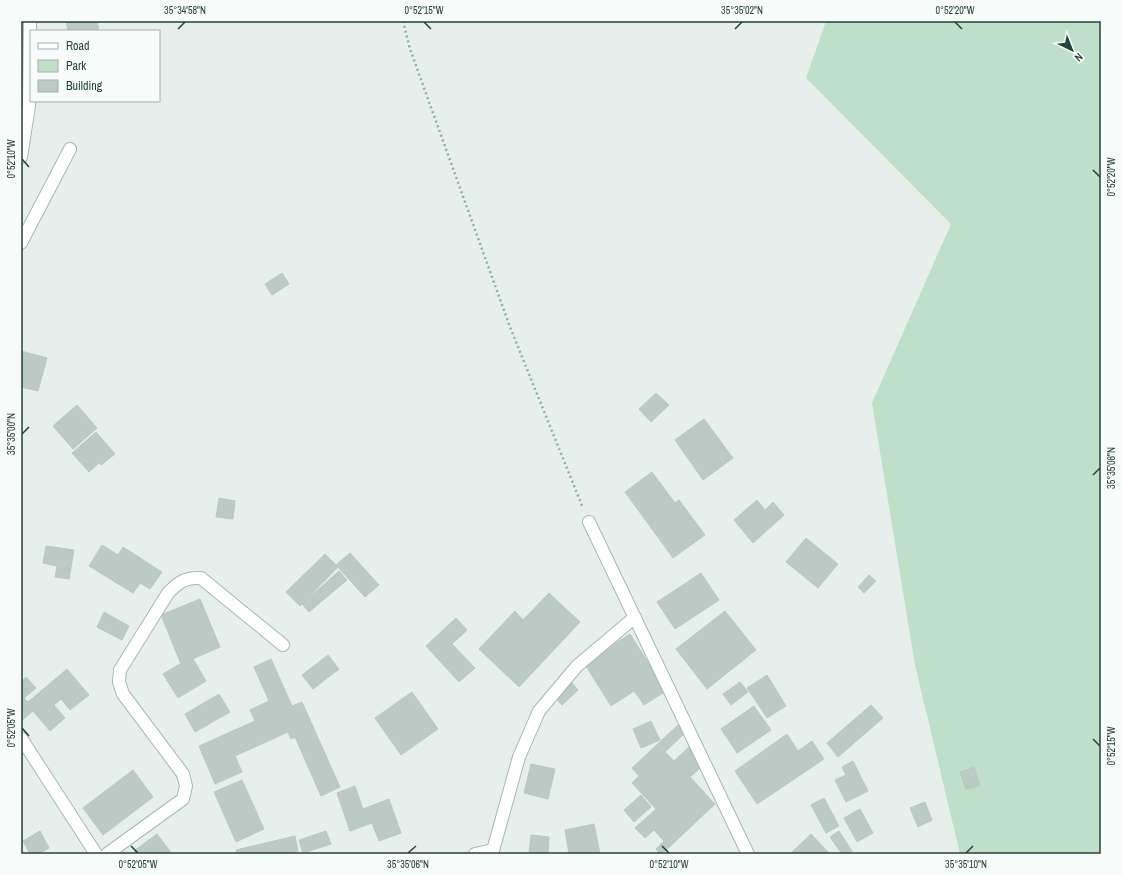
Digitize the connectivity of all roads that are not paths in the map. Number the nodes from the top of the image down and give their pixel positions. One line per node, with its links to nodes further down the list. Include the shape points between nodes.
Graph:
1 (30, 21): 3 (street, via 29,106)
2 (70, 149): 4 (street)
3 (21, 158)
4 (21, 243)
5 (589, 522): 6 (street)
6 (635, 617): 9 (street, via 577,666 539,711 520,757); 13 (street)
7 (283, 645): 11 (street, via 201,578 191,577 178,582 168,593 120,670 119,682 123,694 183,774 186,786 183,799)
8 (21, 738): 10 (street)
9 (493, 852): 12 (street)
10 (96, 854)
11 (107, 854)
12 (475, 854)
13 (748, 854)

